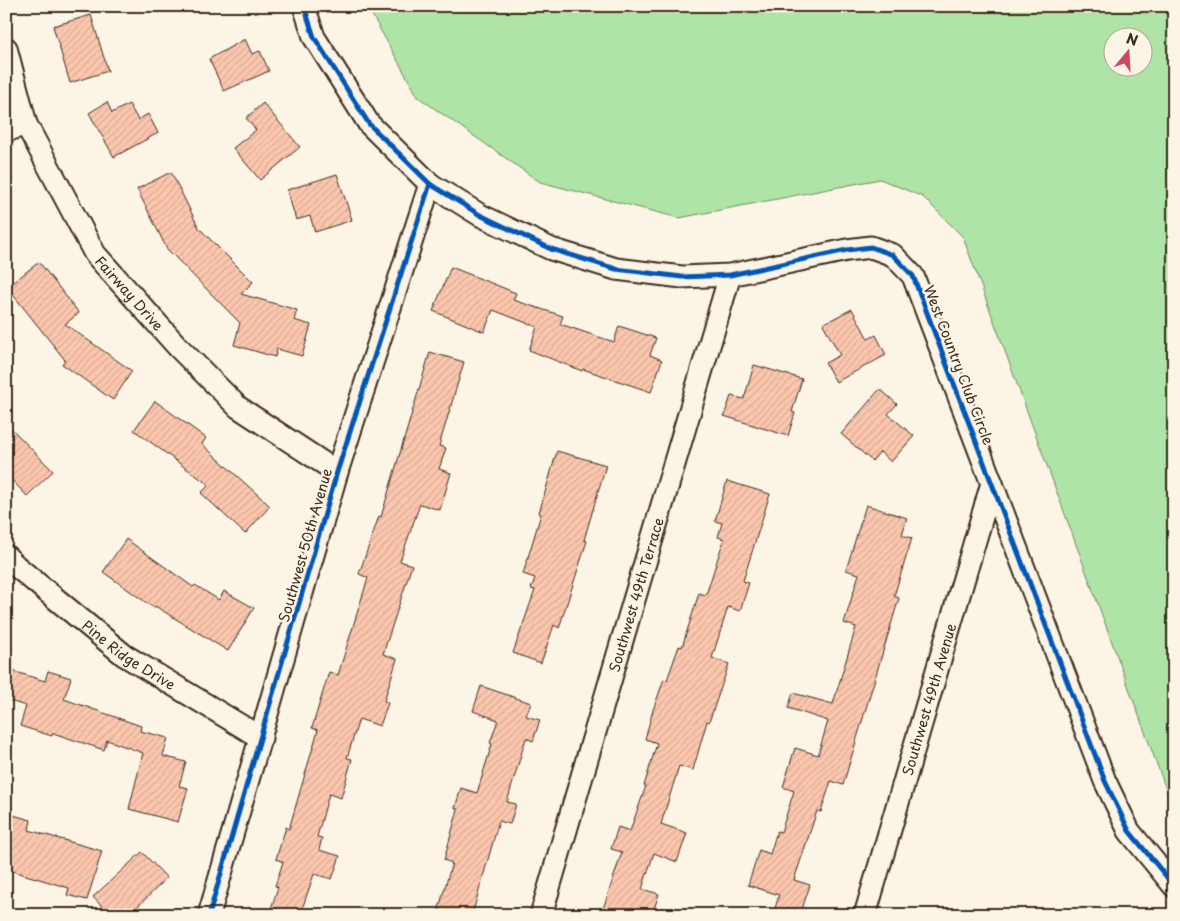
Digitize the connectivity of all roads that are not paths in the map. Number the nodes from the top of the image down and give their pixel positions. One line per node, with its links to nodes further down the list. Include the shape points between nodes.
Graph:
1 (304, 6): 4 (street, West Country Club Circle, via 314,37 369,124)
2 (6, 48): 3 (street, Fairway Drive)
3 (16, 127): 6 (street, Fairway Drive, via 95,254 172,340 238,407)
4 (430, 184): 5 (street, West Country Club Circle, via 480,216 550,249 616,268 682,277); 6 (street, Southwest 50th Avenue)
5 (730, 276): 7 (street, West Country Club Circle, via 847,250 871,247 893,255 913,276); 12 (street, Southwest 49th Terrace)
6 (337, 472): 9 (street, Southwest 50th Avenue)
7 (992, 483): 10 (street, West Country Club Circle, via 1105,781 1129,831); 13 (street, Southwest 49th Avenue)
8 (9, 565): 9 (street, Pine Ridge Drive, via 124,655)
9 (261, 738): 11 (street, Southwest 50th Avenue)
10 (1174, 886)
11 (209, 915)
12 (541, 915)
13 (865, 915)

